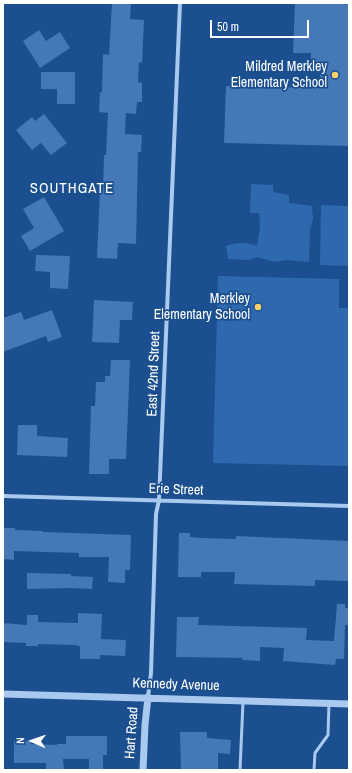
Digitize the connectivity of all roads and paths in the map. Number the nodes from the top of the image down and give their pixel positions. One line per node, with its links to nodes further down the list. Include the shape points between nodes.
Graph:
1 (180, 3): 3 (street, East 42nd Street)
2 (3, 496): 3 (street, Erie Street)
3 (159, 500): 4 (street, Erie Street); 6 (street, East 42nd Street, via 156,514)
4 (349, 506)
5 (3, 694): 6 (street, Kennedy Avenue)
6 (148, 697): 7 (street, Kennedy Avenue); 10 (street, Hart Road)
7 (243, 700): 8 (street, Kennedy Avenue); 11 (lane)
8 (329, 703): 9 (street, Kennedy Avenue); 12 (lane, via 328,734 315,753)
9 (349, 704)
10 (143, 770)
11 (240, 770)
12 (314, 770)

